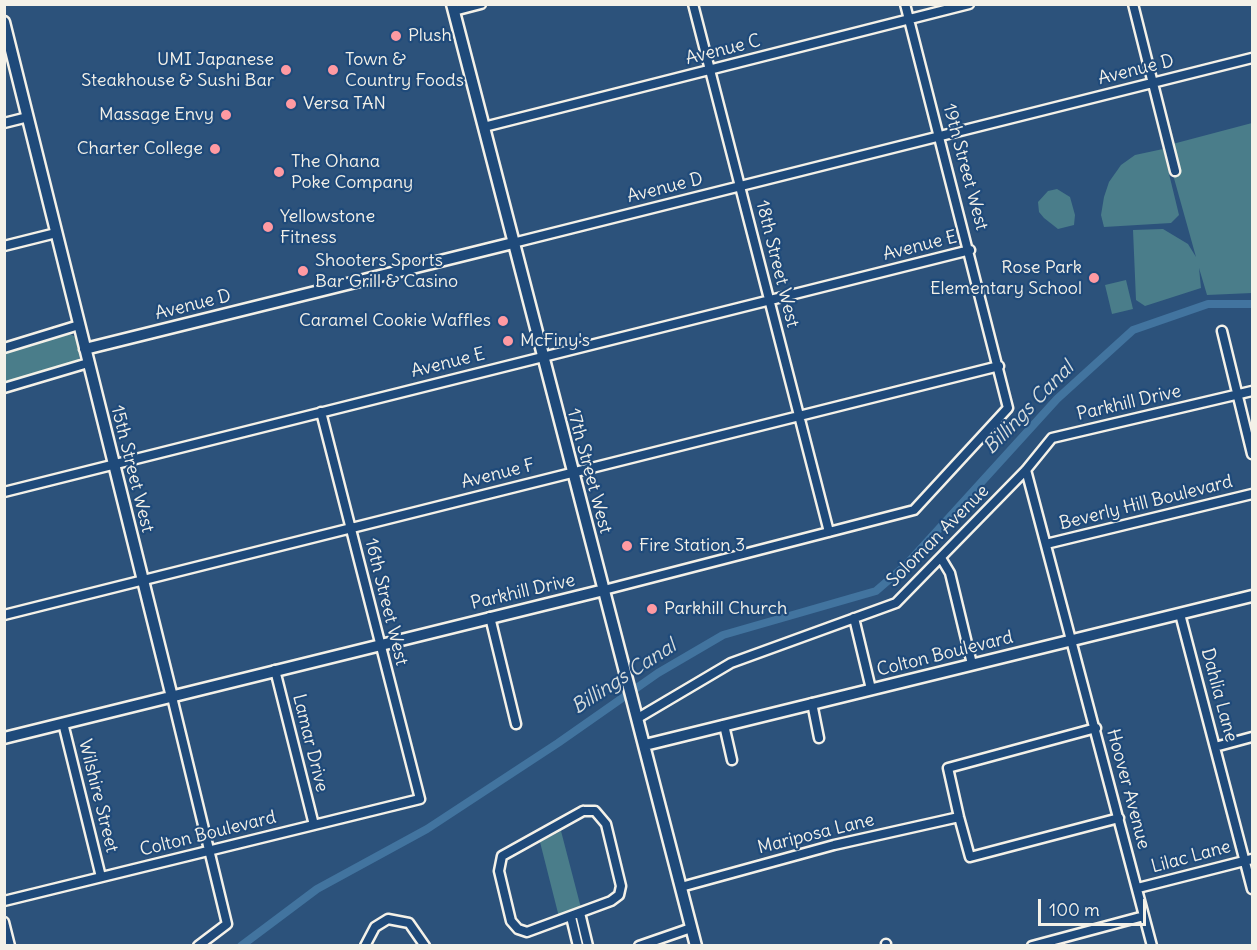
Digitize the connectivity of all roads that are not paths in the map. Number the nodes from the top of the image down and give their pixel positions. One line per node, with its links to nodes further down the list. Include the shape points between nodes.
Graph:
1 (481, 4): 6 (street)
2 (693, 4): 10 (street, 18th Street West)
3 (905, 4): 7 (street, 19th Street West)
4 (969, 4): 7 (street, Avenue C)
5 (1133, 4): 11 (street)
6 (453, 8): 14 (street, 17th Street West)
7 (909, 19): 10 (street, Avenue C); 15 (street, 19th Street West)
8 (4, 22): 12 (street, 15th Street West)
9 (1252, 58): 11 (street, Avenue D)
10 (710, 70): 14 (street, Avenue C); 17 (street, 18th Street West)
11 (1153, 83): 15 (street, Avenue D); 16 (street)
12 (28, 117): 13 (street); 18 (street, 15th Street West)
13 (4, 123)
14 (484, 127): 19 (street, 17th Street West)
15 (939, 136): 17 (street, Avenue D); 21 (street, 19th Street West)
16 (1175, 171)
17 (740, 186): 19 (street, Avenue D); 22 (street, 18th Street West)
18 (56, 232): 20 (street); 23 (street, 15th Street West)
19 (513, 243): 26 (street, Avenue D); 27 (street, 17th Street West)
20 (4, 246)
21 (970, 250): 22 (street, Avenue E); 29 (street, 19th Street West)
22 (770, 300): 27 (street, Avenue E); 35 (street, 18th Street West)
23 (79, 325): 25 (street); 26 (street, 15th Street West)
24 (1222, 331): 32 (street)
25 (4, 348)
26 (85, 349): 28 (street, 15th Street West)
27 (543, 357): 34 (street, Avenue E); 39 (street, 17th Street West)
28 (88, 363): 30 (street); 37 (street, 15th Street West)
29 (999, 366): 33 (street, 19th Street West); 35 (street, Avenue F)
30 (4, 388)
31 (1252, 391): 32 (street, Parkhill Drive)
32 (1238, 394): 36 (street); 38 (street, Parkhill Drive, via 1052,438)
33 (1008, 408): 43 (street, Parkhill Drive, via 914,510)
34 (321, 412): 37 (street, Avenue E); 42 (street, 16th Street West)
35 (800, 416): 39 (street, Avenue F); 43 (street, 18th Street West)
36 (1252, 454)
37 (113, 465): 40 (street, Avenue E); 46 (street, 15th Street West)
38 (1026, 470): 44 (street); 45 (street, Soloman Avenue)
39 (572, 473): 42 (street, Avenue F); 47 (street, 17th Street West)
40 (4, 492)
41 (1252, 494): 44 (street, Beverly Hill Boulevard)
42 (350, 528): 46 (street, Avenue F); 54 (street, 16th Street West)
43 (829, 532): 47 (street, Parkhill Drive)
44 (1046, 544): 53 (street)
45 (941, 558): 52 (street, Soloman Avenue, via 896,603); 55 (street, via 950,573)
46 (143, 581): 50 (street, Avenue F); 58 (street, 15th Street West)
47 (604, 590): 51 (street, Parkhill Drive); 60 (street, 17th Street West)
48 (1252, 596): 49 (street, Colton Boulevard)
49 (1180, 614): 53 (street, Colton Boulevard); 69 (street, Dahlia Lane)
50 (4, 615)
51 (490, 616): 54 (street, Parkhill Drive); 62 (street)
52 (854, 618): 57 (street); 60 (street, Soloman Avenue, via 731,663)
53 (1072, 640): 55 (street, Colton Boulevard); 64 (street, Hoover Avenue)
54 (380, 644): 56 (street, Parkhill Drive); 71 (street, 16th Street West)
55 (972, 664): 57 (street, Colton Boulevard)
56 (275, 670): 58 (street, Parkhill Drive); 74 (street, Lamar Drive)
57 (872, 689): 59 (street, Colton Boulevard)
58 (172, 697): 61 (street, Parkhill Drive); 75 (street, 15th Street West)
59 (812, 703): 63 (street, Colton Boulevard); 67 (street)
60 (638, 718): 68 (street, 17th Street West)
61 (63, 723): 66 (street, Parkhill Drive); 77 (street, Wilshire Street)
62 (516, 724)
63 (724, 725): 68 (street, Colton Boulevard); 70 (street)
64 (1095, 728): 72 (street, via 948,768); 73 (street, Hoover Avenue)
65 (1252, 737): 69 (street)
66 (4, 738)
67 (819, 738)
68 (645, 744): 78 (street, 17th Street West)
69 (1215, 747): 76 (street, Dahlia Lane)
70 (732, 760)
71 (420, 799): 74 (street, Colton Boulevard)
72 (959, 817): 73 (street, via 970,857); 78 (street, Mariposa Lane)
73 (1119, 818): 79 (street, Hoover Avenue)
74 (314, 825): 75 (street, Colton Boulevard)
75 (208, 851): 77 (street, Colton Boulevard); 87 (street, 15th Street West, via 226,924)
76 (1249, 859): 79 (street, Lilac Lane); 80 (street, Dahlia Lane)
77 (101, 877): 81 (street, Colton Boulevard)
78 (681, 886): 85 (street, 17th Street West)
79 (1138, 888): 83 (street, Hoover Avenue)
80 (1252, 889)
81 (4, 901)
82 (575, 915): 82 (street, via 527,932 518,929 511,921 500,863 502,856 561,823 583,812 595,811 606,824 621,886 619,895 611,901); 90 (street); 91 (street)
83 (1144, 916): 94 (street); 95 (street, Hoover Avenue)
84 (4, 922): 86 (street)
85 (691, 928): 92 (street); 93 (street, 17th Street West)
86 (10, 945)
87 (198, 945)
88 (365, 945): 89 (street, via 375,927 388,919 409,923)
89 (425, 945)
90 (578, 945)
91 (588, 945)
92 (639, 945)
93 (696, 945)
94 (1032, 945)
95 (1152, 945)

